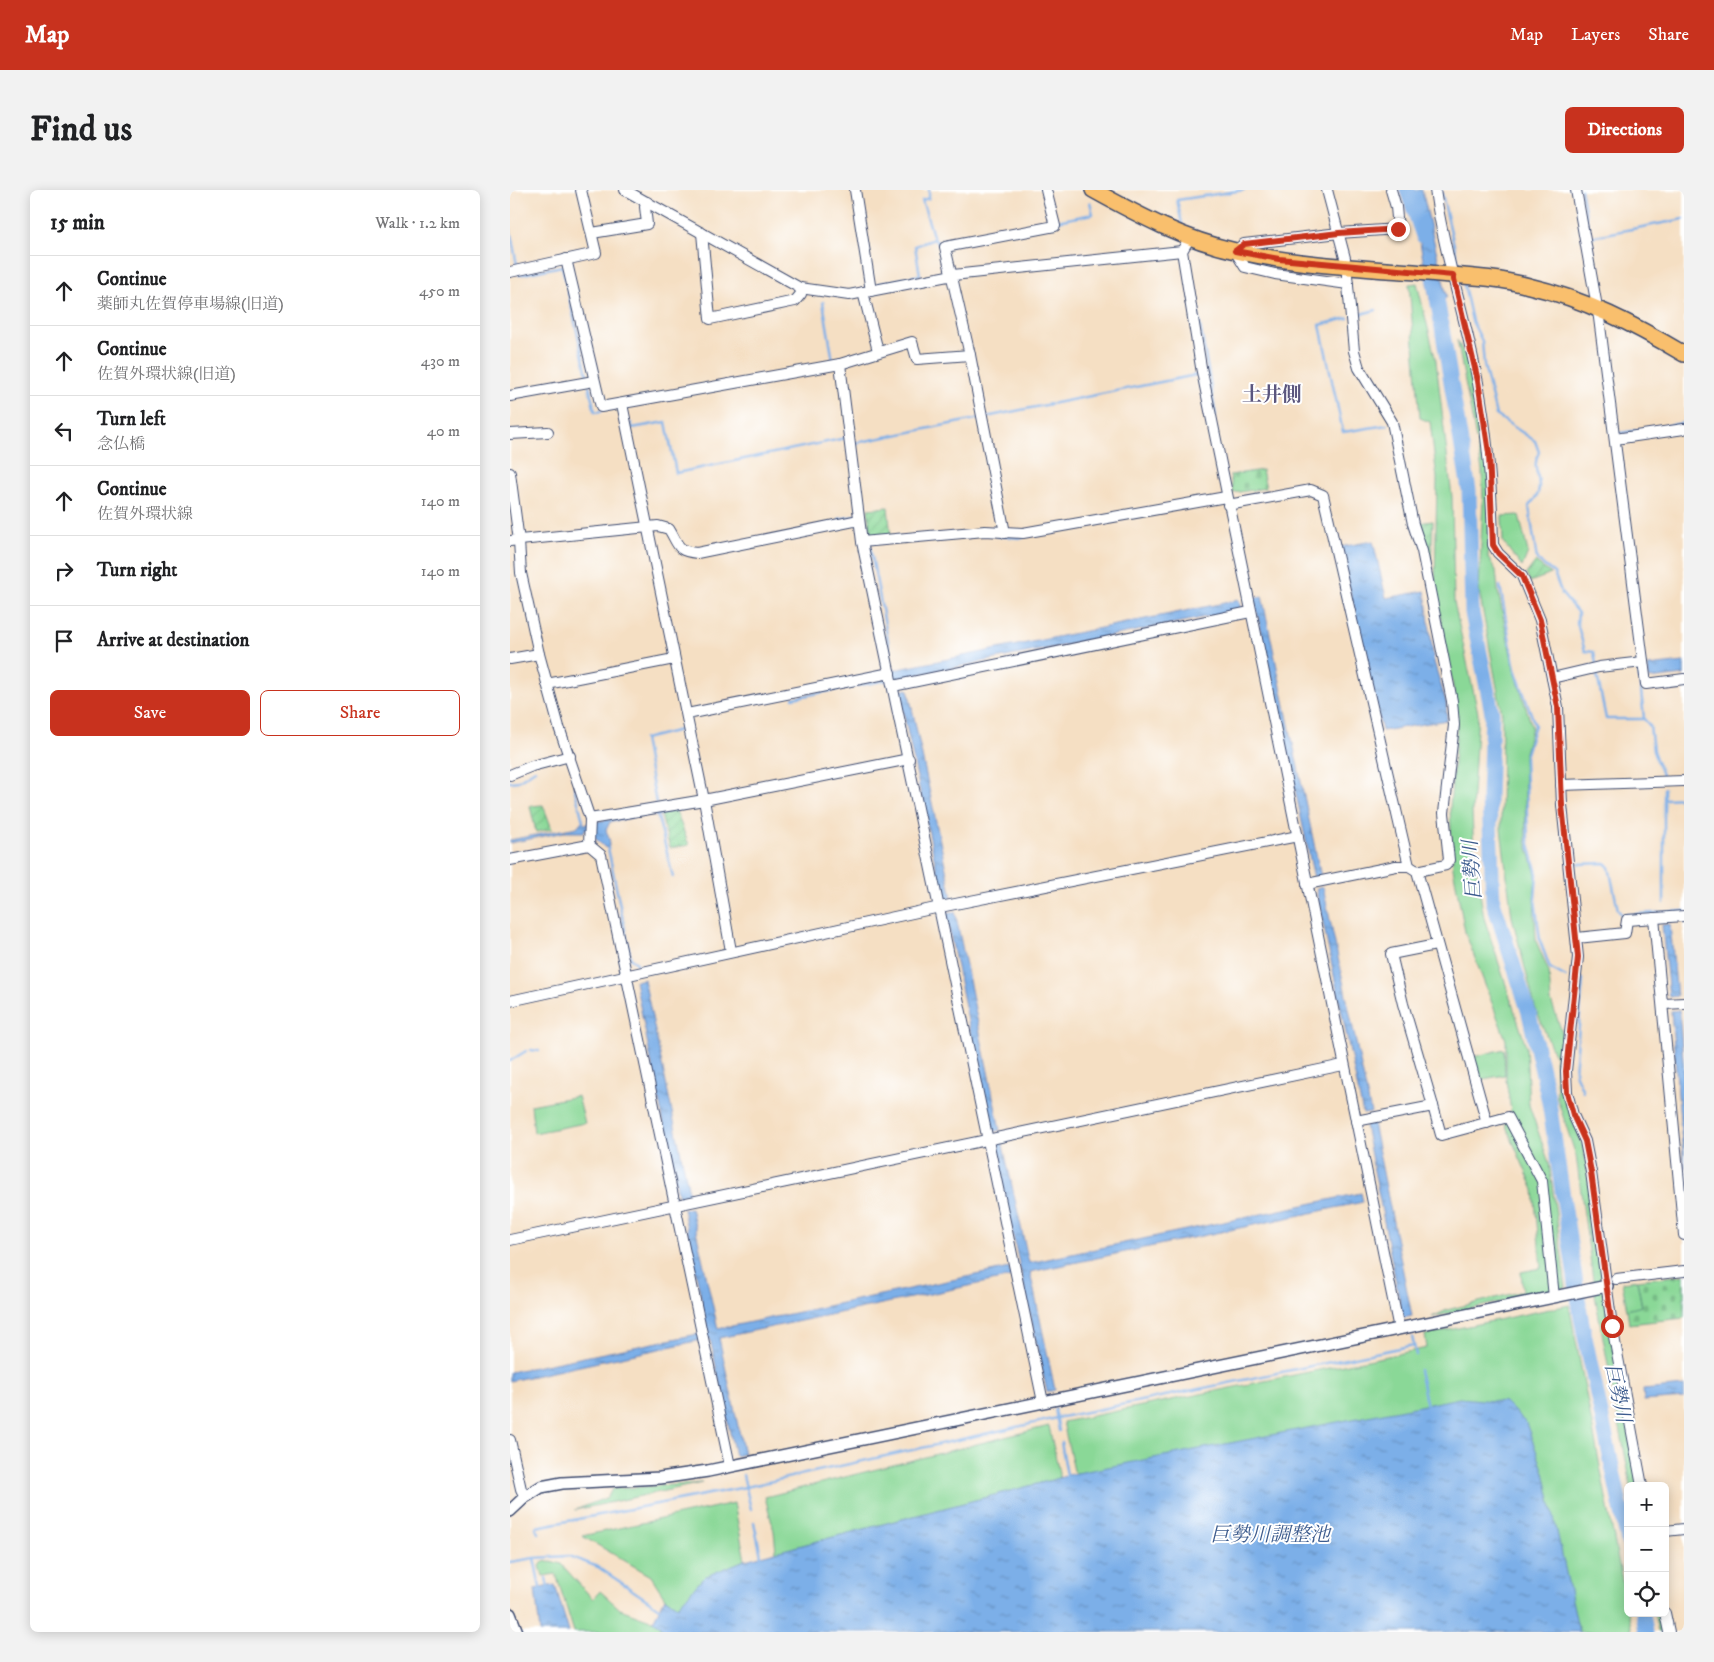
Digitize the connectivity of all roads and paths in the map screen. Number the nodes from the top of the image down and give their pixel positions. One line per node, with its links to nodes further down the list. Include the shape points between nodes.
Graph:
1 (581, 190): 11 (street)
2 (625, 190): 10 (street)
3 (855, 190): 23 (street)
4 (1046, 190): 21 (street, via 1055,222 945,247)
5 (1093, 190): 14 (main road, via 1145,218)
6 (1327, 190): 13 (street)
7 (1391, 190): 13 (street, via 1398,229)
8 (1435, 190): 20 (street)
9 (1576, 190): 24 (street)
10 (647, 202): 11 (street, via 647,224); 12 (street)
11 (592, 233): 18 (street, via 596,253)
12 (702, 233): 22 (street); 22 (street, via 710,319 795,300 801,294)
13 (1339, 233): 16 (street, via 1244,244); 17 (street)
14 (1190, 237): 15 (street); 16 (main road)
15 (1182, 251): 21 (street); 37 (street)
16 (1235, 251): 20 (main road, via 1279,259); 64 (street, via 1245,267 1275,274 1348,280 1354,351 1359,368 1392,422 1413,524 1422,550 1454,725 1444,813 1449,860 1446,865)
17 (1345, 258)
18 (566, 259): 19 (street); 29 (street)
19 (510, 272)
20 (1453, 275): 24 (main road, via 1529,286); 49 (street, via 1478,381 1489,453 1493,545 1522,576 1540,620)
21 (950, 276): 23 (street); 27 (street)
22 (800, 288): 23 (street, via 842,295)
23 (867, 291): 25 (street)
24 (1598, 308): 26 (main road); 35 (street)
25 (878, 351): 27 (street, via 912,342 916,359); 28 (street)
26 (1684, 354)
27 (966, 355): 40 (street, via 983,418)
28 (843, 363): 31 (street); 38 (street)
29 (594, 381): 30 (street); 31 (street, via 601,407)
30 (510, 396)
31 (622, 404): 39 (street)
32 (1684, 428): 35 (street)
33 (548, 432): 34 (street)
34 (510, 434)
35 (1615, 439): 47 (street)
36 (510, 473): 41 (street)
37 (1227, 501): 40 (street, via 1024,533); 43 (street); 64 (street, via 1311,490 1323,496)
38 (859, 515): 39 (street, via 697,553 685,552 675,544 669,529); 42 (street)
39 (645, 523): 41 (street); 46 (street)
40 (1005, 533): 42 (street, via 985,531)
41 (515, 541): 44 (street)
42 (866, 542): 48 (street)
43 (1249, 607): 52 (street); 61 (street)
44 (539, 654): 45 (street); 51 (street)
45 (510, 659)
46 (674, 659): 51 (street); 53 (street)
47 (1644, 669): 49 (street, via 1596,667); 50 (street, via 1646,684)
48 (890, 673): 52 (street); 53 (street)
49 (1552, 678): 58 (street, via 1558,707)
50 (1684, 679)
51 (547, 684): 54 (street)
52 (900, 684): 55 (street)
53 (687, 714): 59 (street)
54 (570, 756): 56 (street); 60 (street)
55 (909, 759): 59 (street); 66 (street)
56 (510, 775)
57 (1684, 781): 58 (street)
58 (1561, 785): 69 (street)
59 (704, 800): 60 (street); 71 (street)
60 (590, 819): 62 (street)
61 (1298, 836): 65 (street); 66 (street)
62 (589, 845): 63 (street); 72 (street, via 601,855)
63 (510, 860)
64 (1413, 868): 65 (street, via 1396,866); 70 (street)
65 (1315, 883): 75 (street)
66 (946, 906): 71 (street); 79 (street)
67 (1684, 916): 68 (street)
68 (1654, 918): 69 (street, via 1627,920 1626,933); 74 (street)
69 (1577, 938): 84 (street, via 1577,978 1566,1071 1567,1092 1585,1141)
70 (1436, 945): 76 (street, via 1390,954); 78 (street)
71 (731, 951): 72 (street)
72 (635, 973): 73 (street); 80 (street)
73 (510, 1001)
74 (1674, 1004): 81 (street)
75 (1343, 1065): 77 (street); 79 (street)
76 (1433, 1106): 77 (street); 78 (street, via 1440,1135)
77 (1364, 1119): 86 (street, via 1371,1195)
78 (1487, 1123): 85 (street, via 1508,1117 1542,1180)
79 (994, 1138): 80 (street); 87 (street, via 1015,1271)
80 (683, 1204): 82 (street); 89 (street, via 701,1331)
81 (1684, 1235)
82 (510, 1240)
83 (1684, 1271): 84 (street)
84 (1611, 1282): 85 (street); 90 (street)
85 (1554, 1297): 86 (street)
86 (1399, 1330): 87 (street)
87 (1043, 1402): 89 (street)
88 (510, 1440): 91 (street)
89 (730, 1466): 91 (street, via 660,1478 562,1483 541,1487)
90 (1641, 1482)
91 (525, 1497): 92 (street)
92 (510, 1511)
93 (1684, 1529): 94 (street)
94 (1669, 1531)
95 (510, 1614): 97 (street)
96 (1666, 1617): 98 (street)
97 (518, 1632)
98 (1669, 1632)

